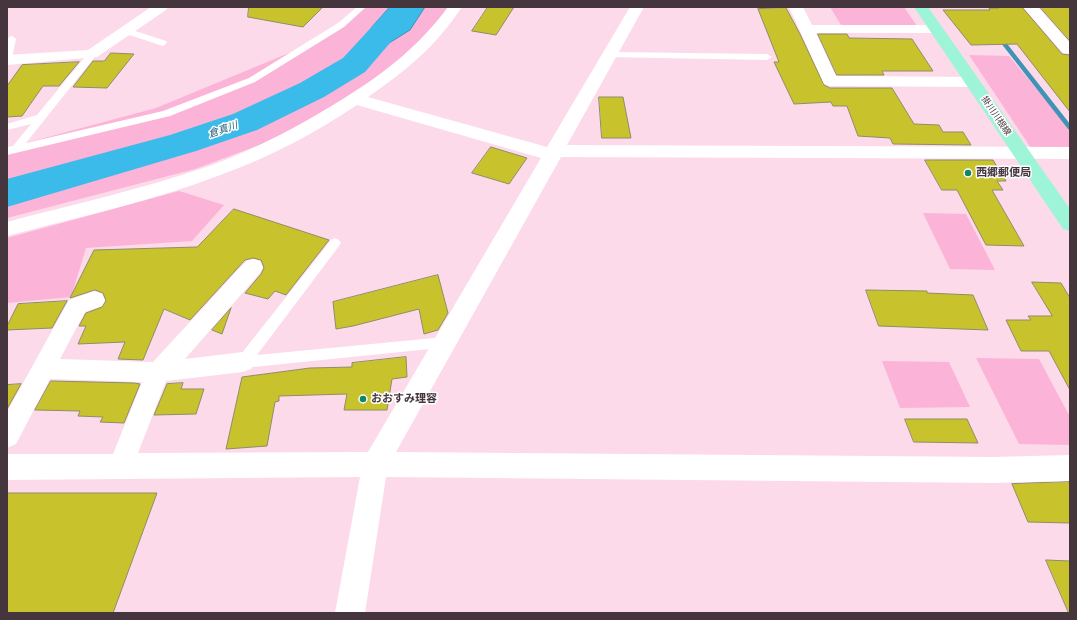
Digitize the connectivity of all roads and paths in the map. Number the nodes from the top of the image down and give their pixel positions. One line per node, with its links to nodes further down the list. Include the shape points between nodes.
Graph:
1 (161, 7): 10 (street)
2 (362, 7): 22 (lane, via 341,25 252,80 166,114)
3 (455, 7): 19 (street, via 437,32 407,62)
4 (637, 7): 15 (street)
5 (796, 7): 8 (street)
6 (921, 7): 9 (main road, 掛川川根線)
7 (1030, 7): 13 (street)
8 (807, 29): 9 (street); 18 (street, via 830,81)
9 (936, 29): 18 (main road, 掛川川根線)
10 (126, 31): 12 (lane); 14 (street)
11 (12, 39): 17 (lane)
12 (163, 43)
13 (1068, 50)
14 (92, 54): 17 (street); 20 (lane)
15 (610, 55): 16 (lane); 23 (street)
16 (767, 57)
17 (7, 59)
18 (972, 82): 24 (main road, 掛川川根線)
19 (355, 99): 23 (street); 27 (street, via 323,119 217,170)
20 (40, 118): 21 (lane); 22 (lane)
21 (7, 127)
22 (11, 150)
23 (554, 153): 24 (street); 31 (street)
24 (1021, 153): 25 (street); 26 (main road, 掛川川根線)
25 (1070, 153)
26 (1070, 224)
27 (7, 229)
28 (335, 244): 32 (lane)
29 (253, 267): 34 (street)
30 (94, 300): 33 (street, via 77,306)
31 (445, 343): 32 (lane); 36 (street)
32 (243, 362): 34 (street)
33 (43, 369): 34 (street); 35 (street)
34 (158, 372): 37 (street)
35 (7, 436)
36 (375, 464): 37 (street); 39 (street, via 993,470); 40 (street)
37 (120, 467): 38 (street)
38 (7, 468)
39 (1070, 468)
40 (350, 613)

